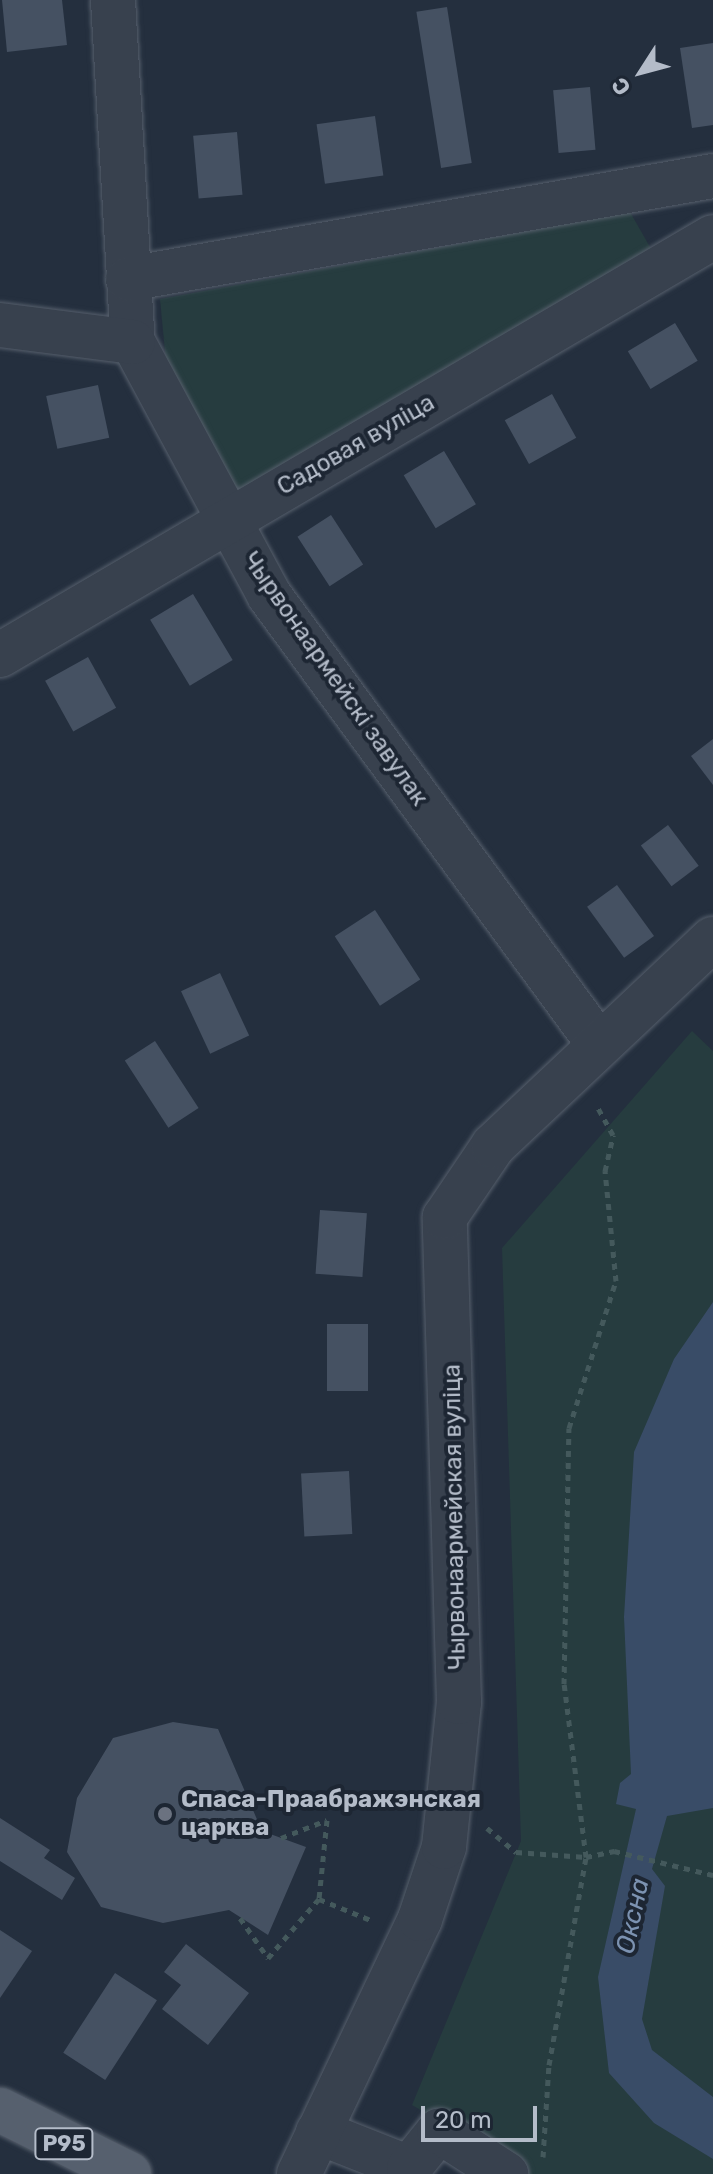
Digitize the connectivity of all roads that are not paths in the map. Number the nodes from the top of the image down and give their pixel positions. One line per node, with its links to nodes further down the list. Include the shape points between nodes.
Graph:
1 (113, 0): 4 (street, Чырвонаармейскі завулак)
2 (713, 176): 4 (street)
3 (713, 237): 7 (street, Садовая вуліца)
4 (128, 279): 6 (street, Чырвонаармейскі завулак)
5 (0, 325): 6 (street)
6 (133, 342): 7 (street, Чырвонаармейскі завулак)
7 (226, 520): 8 (street, Садовая вуліца); 10 (street, Чырвонаармейскі завулак, via 269,595)
8 (0, 655)
9 (713, 939): 10 (street, Чырвонаармейская вуліца)
10 (598, 1043): 12 (street, Чырвонаармейская вуліца, via 493,1146 445,1217 458,1506 459,1702 451,1798 420,1919)
11 (0, 2110): 13 (main road, Р95)
12 (318, 2132): 14 (street, Чырвонаармейская вуліца); 15 (street, via 409,2168 439,2131)
13 (129, 2174)
14 (299, 2174)
15 (506, 2174)

